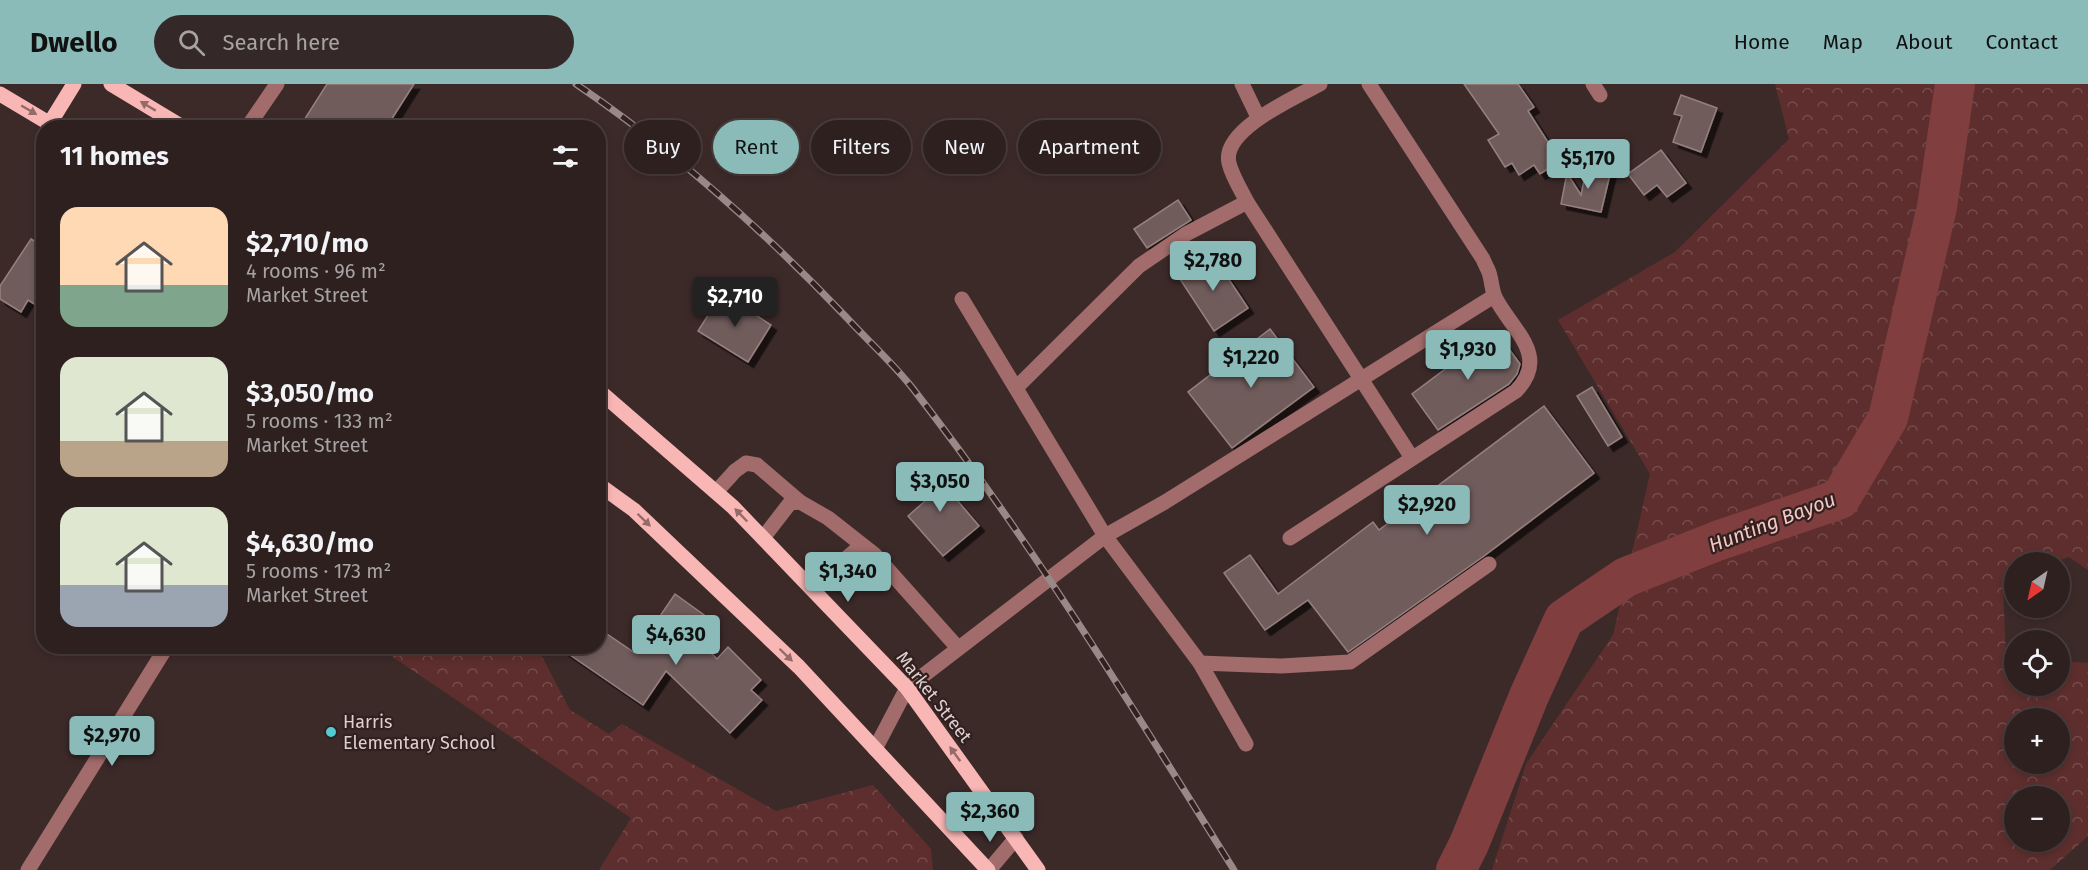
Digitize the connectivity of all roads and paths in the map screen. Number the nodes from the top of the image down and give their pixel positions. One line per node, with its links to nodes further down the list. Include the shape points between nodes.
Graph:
1 (74, 84): 10 (main road)
2 (111, 84): 11 (main road, one-way to 2)
3 (277, 84): 12 (street)
4 (1242, 84): 8 (street)
5 (1320, 84): 8 (street)
6 (1369, 84): 14 (street, via 1483,259)
7 (0, 94): 9 (main road, one-way to 9)
8 (1258, 117): 13 (street, via 1231,145 1228,162)
9 (45, 120)
10 (56, 120)
11 (171, 120)
12 (252, 120)
13 (1246, 202): 16 (street); 17 (street, via 1186,234 1139,266)
14 (1494, 296): 16 (street); 19 (street, via 1530,355 1526,381)
15 (962, 299): 17 (street)
16 (1362, 379): 19 (street); 23 (street)
17 (1016, 388): 23 (street)
18 (606, 397): 21 (main road, Market Street)
19 (1412, 458): 25 (street)
20 (606, 490): 34 (main road, one-way to 34, via 634,510 799,667)
21 (716, 492): 22 (street, via 746,463 757,465); 24 (main road, Market Street, one-way to 21)
22 (800, 502): 24 (street, via 790,503); 26 (street)
23 (1105, 536): 29 (street); 31 (street)
24 (763, 538): 28 (main road, Market Street)
25 (1290, 538)
26 (862, 545): 28 (street); 29 (street)
27 (1489, 564): 31 (street, via 1350,662 1281,666)
28 (811, 588): 32 (main road, Market Street)
29 (958, 648): 32 (street)
30 (162, 654): 36 (street)
31 (1200, 663): 33 (street)
32 (907, 688): 34 (street); 35 (main road, Market Street, one-way to 32)
33 (1246, 744)
34 (875, 748): 37 (main road)
35 (1016, 838): 37 (street); 38 (main road, Market Street)
36 (28, 870)
37 (988, 870)
38 (1038, 870)

